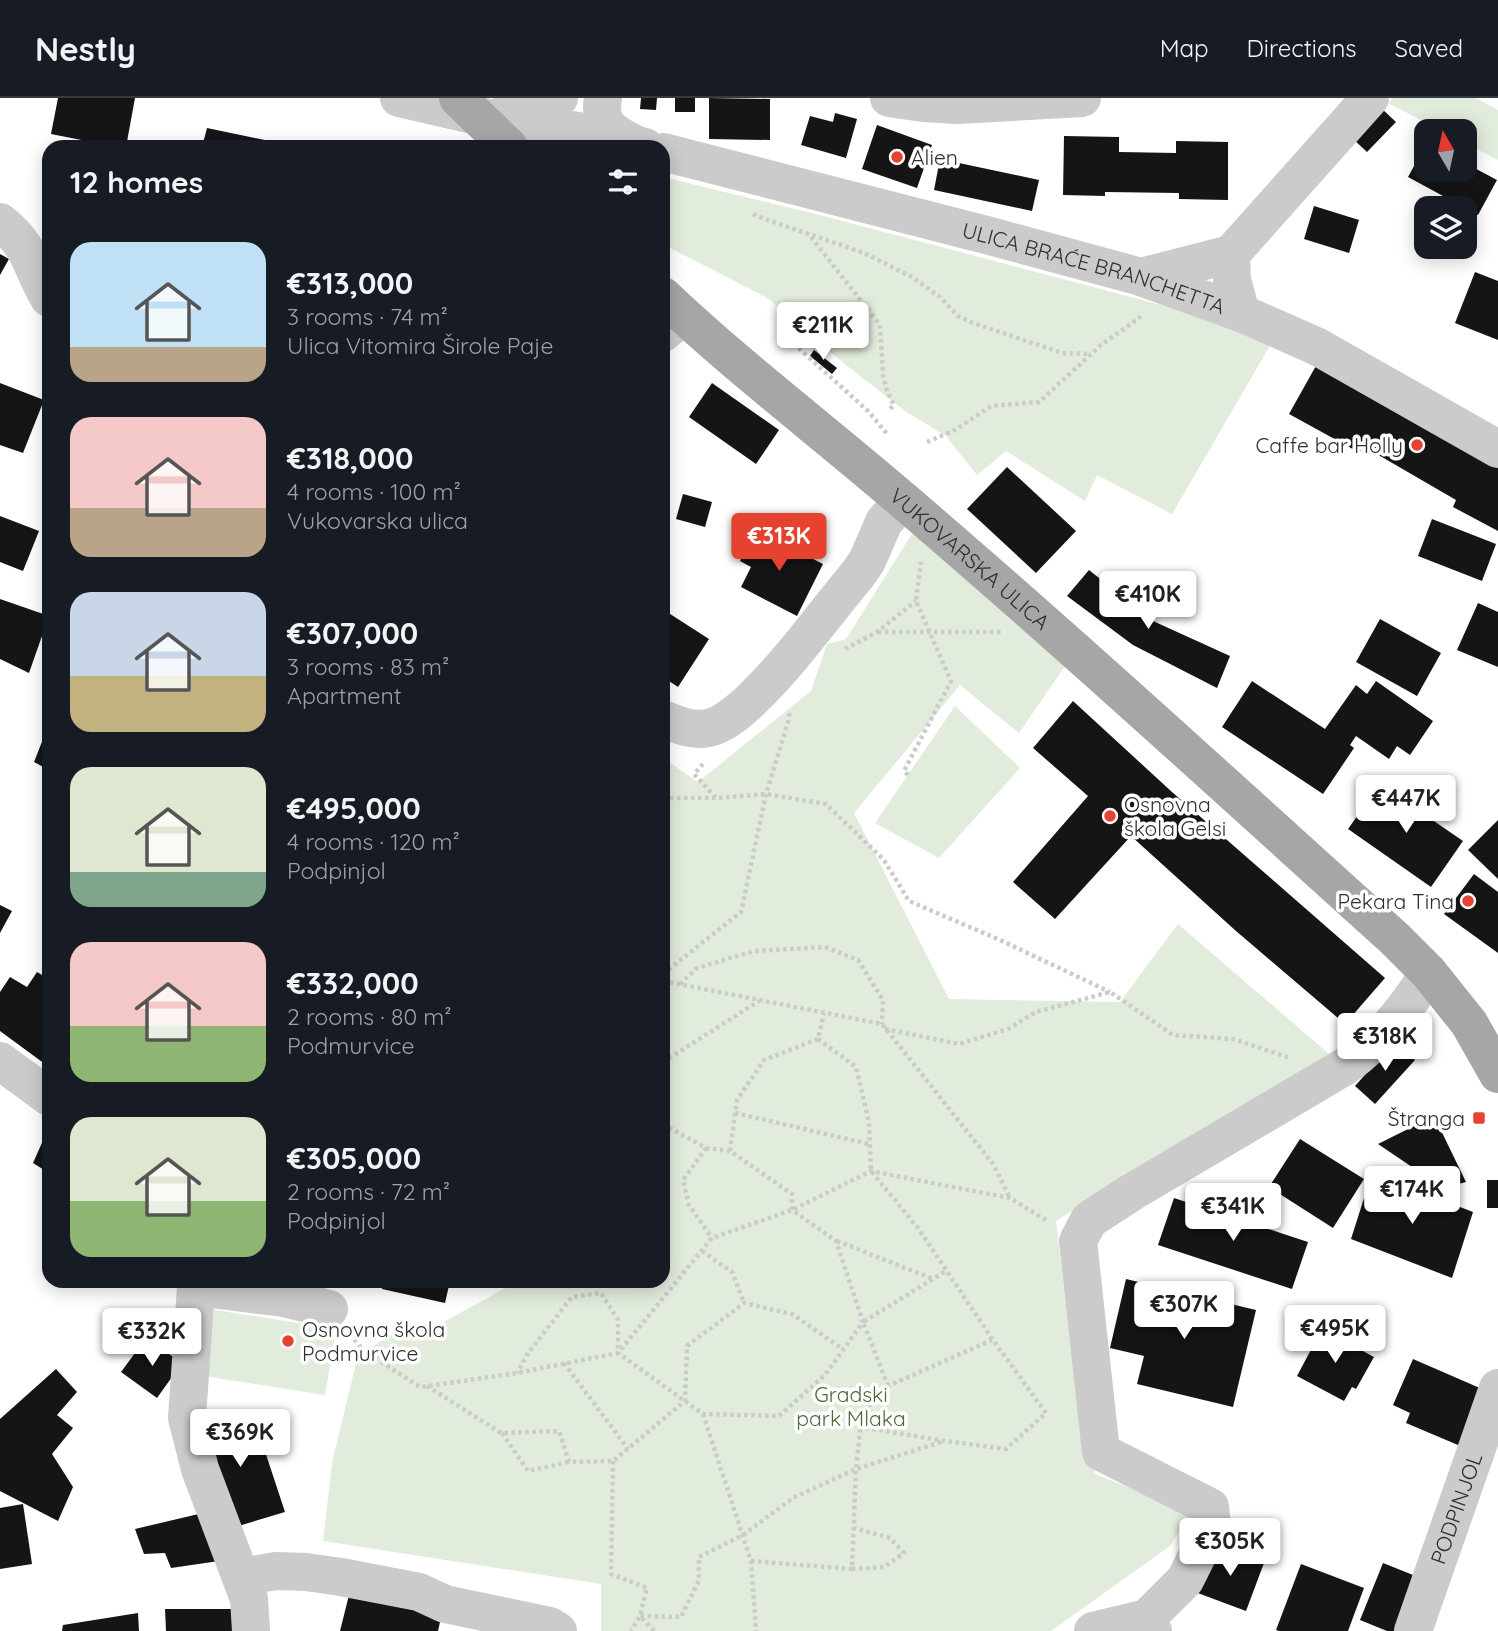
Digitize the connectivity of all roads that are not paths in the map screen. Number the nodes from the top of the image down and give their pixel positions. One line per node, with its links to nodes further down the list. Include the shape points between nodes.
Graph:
1 (399, 98): 7 (street, ULICA BRAĆE BRANCHETTA)
2 (559, 98): 7 (street, via 533,109)
3 (603, 98): 10 (street, via 606,124)
4 (889, 98): 5 (street, via 958,105)
5 (1082, 98)
6 (1370, 98): 13 (street)
7 (468, 107): 8 (main road); 9 (street, ULICA BRAĆE BRANCHETTA)
8 (502, 140)
9 (616, 140)
10 (631, 140)
11 (670, 154): 15 (street, ULICA BRAĆE BRANCHETTA, via 976,233)
12 (0, 222): 14 (street, via 22,243)
13 (1231, 254): 15 (street); 16 (street)
14 (42, 282)
15 (1144, 293): 16 (street, ULICA BRAĆE BRANCHETTA)
16 (1241, 313): 18 (street, ULICA BRAĆE BRANCHETTA, via 1318,346)
17 (670, 315): 19 (main road, VUKOVARSKA ULICA)
18 (1498, 449)
19 (903, 500): 20 (street, via 884,522 863,568 741,709 703,729); 21 (main road, VUKOVARSKA ULICA)
20 (670, 722)
21 (1429, 973): 23 (main road, VUKOVARSKA ULICA, via 1469,1023); 31 (street, via 1369,1049 1089,1220 1078,1241 1101,1452 1210,1507 1212,1526 1185,1580)
22 (0, 1061): 24 (street)
23 (1498, 1074)
24 (42, 1092)
25 (196, 1288): 29 (street, via 187,1418 200,1469)
26 (221, 1288): 27 (street)
27 (329, 1309)
28 (1498, 1388): 35 (street, PODPINJOL)
29 (242, 1577): 30 (street, via 306,1572 419,1592 445,1604); 32 (street)
30 (452, 1618): 33 (street, via 550,1626)
31 (1150, 1625): 34 (street)
32 (251, 1631)
33 (558, 1631)
34 (1093, 1631)
35 (1413, 1631)

